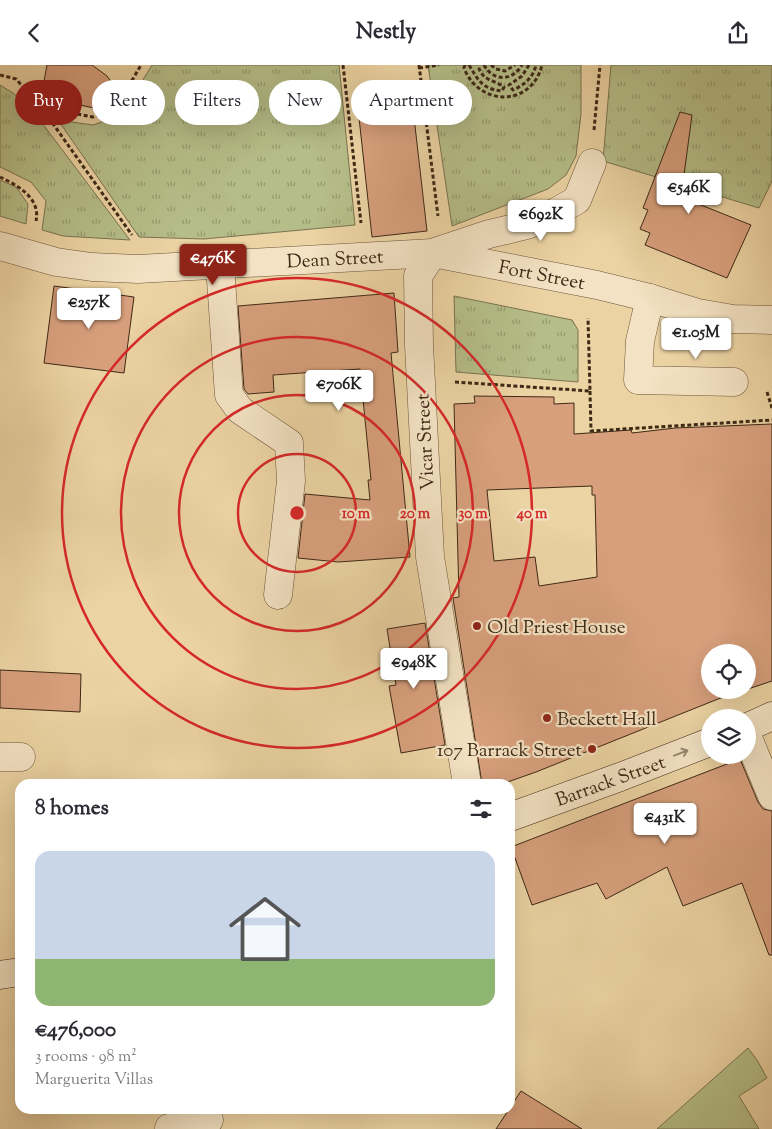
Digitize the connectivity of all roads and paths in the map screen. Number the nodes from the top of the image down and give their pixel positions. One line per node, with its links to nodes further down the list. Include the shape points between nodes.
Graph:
1 (141, 65): 17 (path, via 117,106 93,117)
2 (342, 65): 23 (path)
3 (439, 65): 14 (path)
4 (467, 65): 5 (path, via 482,84 502,91 504,87 486,78); 12 (path, via 464,68 473,85 489,95 502,97 526,90 535,81)
5 (478, 65)
6 (484, 65): 9 (path, via 493,75 506,78 518,72)
7 (491, 65): 8 (path, via 504,71)
8 (515, 65)
9 (522, 65)
10 (529, 65): 11 (path, via 522,77 509,85 512,90 527,82)
11 (536, 65)
12 (542, 65)
13 (600, 65): 19 (path)
14 (419, 66): 21 (path)
15 (0, 75): 16 (path)
16 (17, 80)
17 (82, 115)
18 (54, 125): 24 (path)
19 (592, 163): 26 (street, via 577,200 556,212 527,225)
20 (0, 177): 22 (path, via 17,185 31,198 37,215)
21 (438, 219)
22 (35, 223)
23 (362, 231)
24 (133, 235)
25 (0, 246): 27 (street, Dean Street, via 56,262 92,267 138,269)
26 (434, 253): 27 (street, Dean Street); 28 (street, Fort Street); 40 (street, Vicar Street, via 418,276 430,557)
27 (220, 265): 35 (street, via 229,395 240,410 289,443 291,481)
28 (650, 298): 30 (street, Fort Street, via 698,313 733,319); 32 (street, via 640,341 638,380)
29 (588, 318): 33 (path)
30 (772, 320)
31 (449, 382): 33 (path)
32 (734, 382)
33 (590, 391): 34 (path, via 591,431)
34 (772, 421)
35 (278, 595)
36 (772, 716): 37 (street)
37 (756, 723)
38 (701, 746): 42 (street, Barrack Street, one-way to 38)
39 (756, 757): 41 (street)
40 (465, 779)
41 (772, 796)
42 (515, 815)
43 (15, 973): 44 (street)
44 (0, 975)
45 (208, 1114): 46 (street, via 209,1120)
46 (169, 1128)

